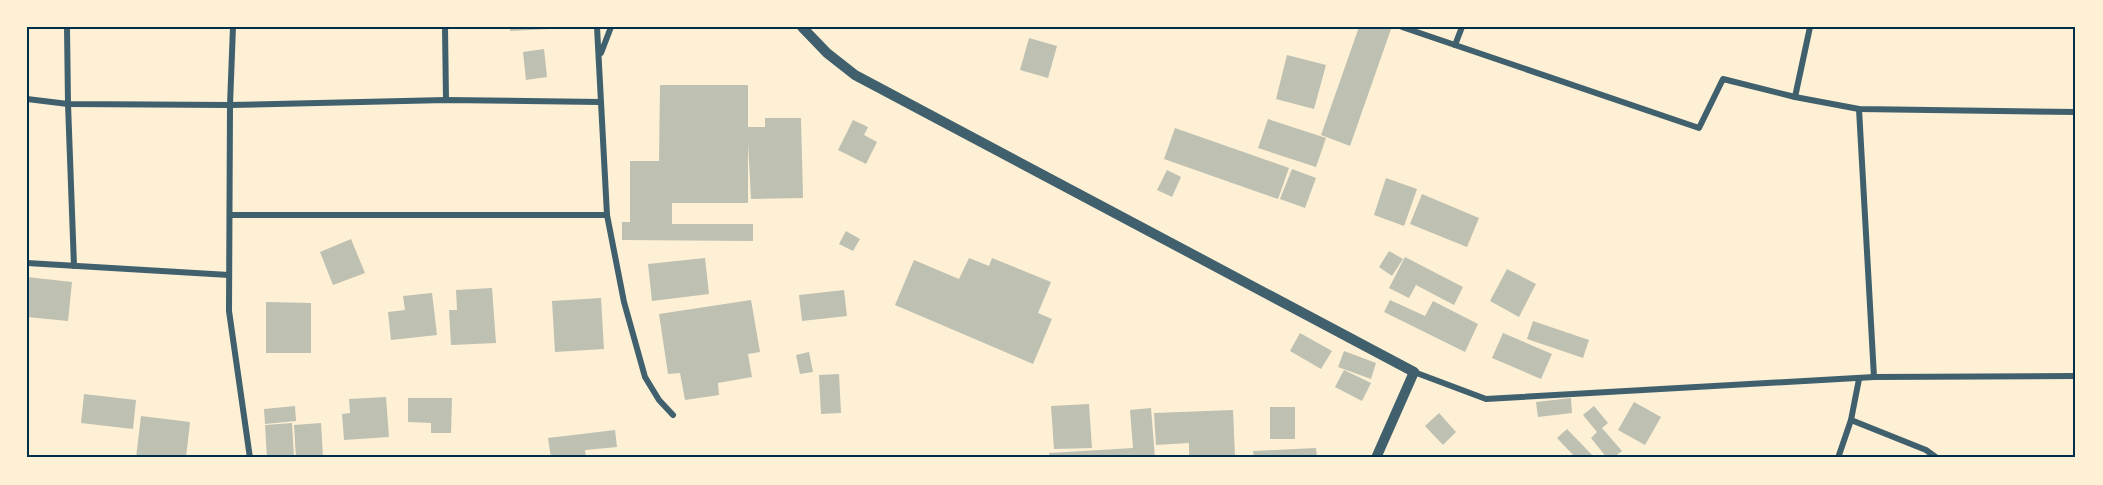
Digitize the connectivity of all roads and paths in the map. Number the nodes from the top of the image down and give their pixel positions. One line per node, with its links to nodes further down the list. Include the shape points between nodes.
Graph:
1 (67, 27): 16 (street)
2 (233, 27): 17 (street)
3 (445, 27): 14 (street)
4 (597, 27): 11 (street)
5 (611, 27): 11 (street)
6 (802, 27): 25 (street, via 827,53 865,81)
7 (1402, 27): 10 (street)
8 (1462, 27): 10 (street)
9 (1810, 27): 12 (street)
10 (1455, 45): 12 (street, via 1699,128 1723,79)
11 (599, 56): 15 (street)
12 (1795, 98): 18 (street)
13 (27, 99): 16 (street)
14 (446, 100): 15 (street); 17 (street)
15 (600, 102): 21 (street)
16 (68, 104): 17 (street); 23 (street)
17 (230, 105): 20 (street)
18 (1859, 109): 19 (street); 27 (street)
19 (2076, 112)
20 (230, 215): 21 (street); 24 (street)
21 (607, 215): 29 (street, via 624,303 645,377)
22 (27, 263): 23 (street)
23 (74, 266): 24 (street)
24 (229, 275): 31 (street, via 229,311)
25 (1414, 372): 28 (street, via 1486,399); 32 (street)
26 (2076, 376): 27 (street)
27 (1874, 377): 28 (street)
28 (1859, 379): 30 (street)
29 (673, 415)
30 (1851, 420): 33 (street); 34 (street)
31 (250, 458)
32 (1376, 458)
33 (1838, 458)
34 (1937, 458)

